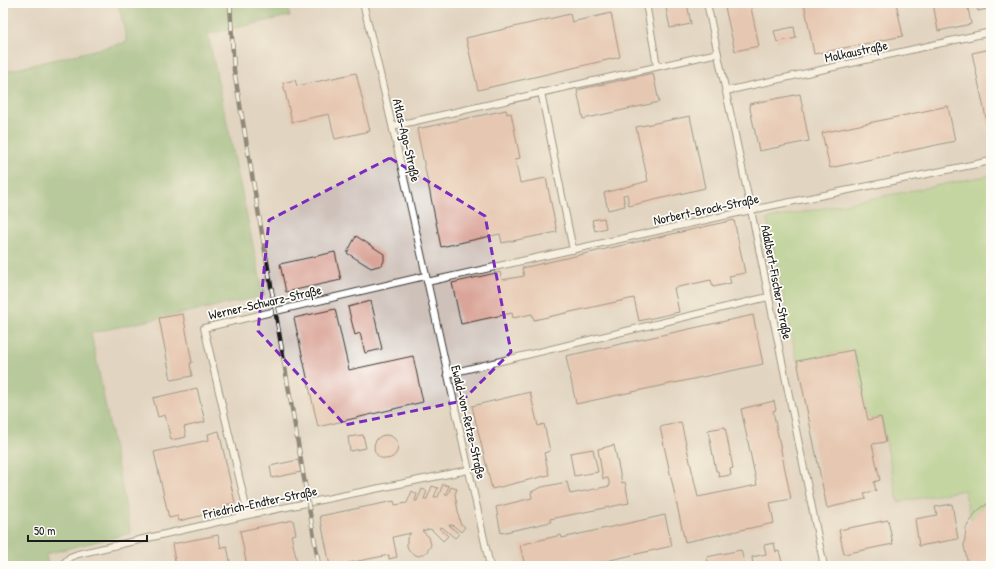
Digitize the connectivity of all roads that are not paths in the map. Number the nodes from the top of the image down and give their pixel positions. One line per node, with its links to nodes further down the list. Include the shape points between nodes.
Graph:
1 (363, 3): 9 (lane, Atlas-Ago-Straße)
2 (646, 3): 6 (lane)
3 (707, 3): 5 (lane, Adalbert-Fischer-Straße)
4 (991, 32): 7 (lane, Molkaustraße)
5 (718, 52): 6 (lane); 7 (lane, Adalbert-Fischer-Straße)
6 (657, 66): 8 (lane)
7 (726, 91): 11 (lane, Adalbert-Fischer-Straße)
8 (541, 92): 9 (lane); 12 (lane)
9 (393, 126): 13 (lane, Atlas-Ago-Straße)
10 (991, 161): 11 (lane, Norbert-Brock-Straße)
11 (751, 210): 12 (lane, Norbert-Brock-Straße); 14 (lane, Adalbert-Fischer-Straße)
12 (573, 250): 13 (lane, Norbert-Brock-Straße)
13 (426, 279): 15 (lane, Ewald-von-Retze-Straße); 17 (lane, Werner-Schwarz-Straße, via 276,310 204,328)
14 (768, 297): 15 (lane); 20 (lane, Adalbert-Fischer-Straße)
15 (447, 374): 16 (lane, Ewald-von-Retze-Straße)
16 (468, 470): 17 (lane, Friedrich-Endter-Straße); 19 (lane, Ewald-von-Retze-Straße)
17 (248, 515): 18 (lane, Friedrich-Endter-Straße, via 78,554 70,557)
18 (61, 566)
19 (490, 566)
20 (824, 566)

